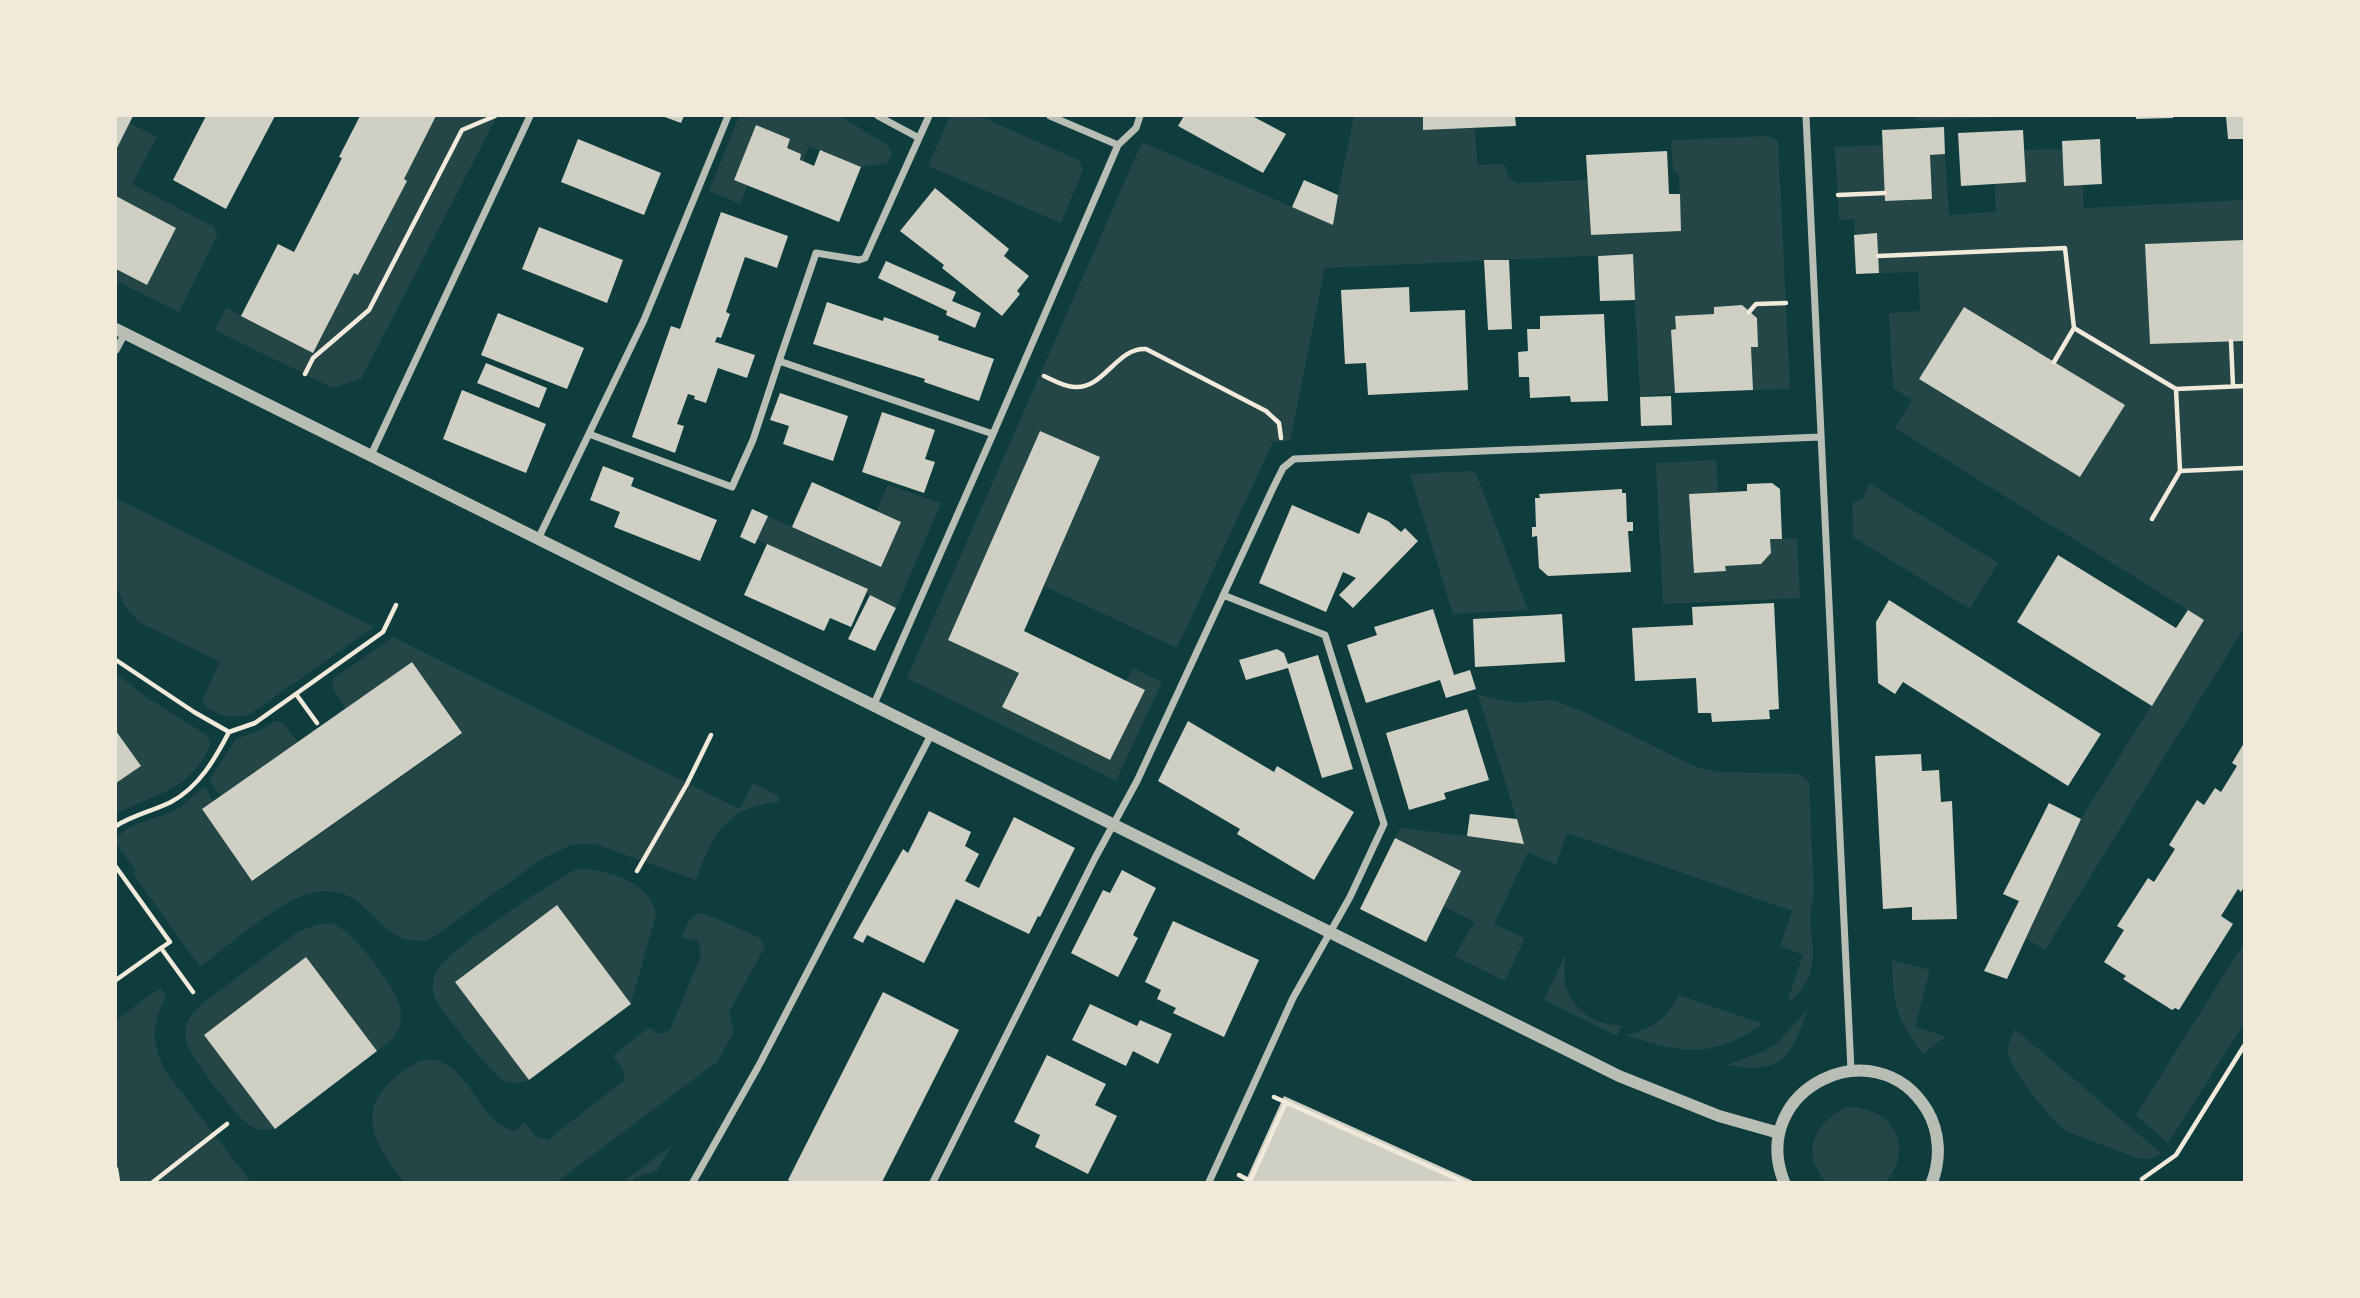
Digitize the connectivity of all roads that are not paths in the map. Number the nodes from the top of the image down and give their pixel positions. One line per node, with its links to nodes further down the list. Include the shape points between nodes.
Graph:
1 (530, 116): 16 (street)
2 (728, 116): 13 (street, via 644,320)
3 (878, 116): 8 (street)
4 (929, 116): 8 (street)
5 (1050, 116): 9 (street)
6 (1140, 116): 9 (street, via 1136,128)
7 (1806, 116): 15 (street)
8 (919, 138): 12 (street, via 865,258 816,253)
9 (1118, 145): 14 (street)
10 (120, 331): 11 (street); 16 (street)
11 (116, 350)
12 (779, 361): 13 (street, via 732,487); 14 (street)
13 (589, 434): 17 (street)
14 (993, 434): 19 (street)
15 (1821, 437): 18 (street, via 1294,459 1287,462 1273,488); 23 (street)
16 (371, 455): 17 (street)
17 (539, 537): 19 (street)
18 (1223, 595): 21 (street); 22 (street, via 1320,632 1328,640 1384,824)
19 (874, 704): 20 (street)
20 (932, 733): 21 (street); 25 (street)
21 (1114, 824): 22 (street); 26 (street)
22 (1331, 932): 24 (street, via 1619,1076 1719,1116); 27 (street, via 1293,998)
23 (1851, 1070): 24 (street, via 1831,1075 1797,1097); 29 (street, via 1891,1077 1922,1102 1938,1140)
24 (1779, 1133): 28 (street, via 1777,1153)
25 (693, 1182)
26 (933, 1182)
27 (1209, 1182)
28 (1784, 1182)
29 (1935, 1182)

